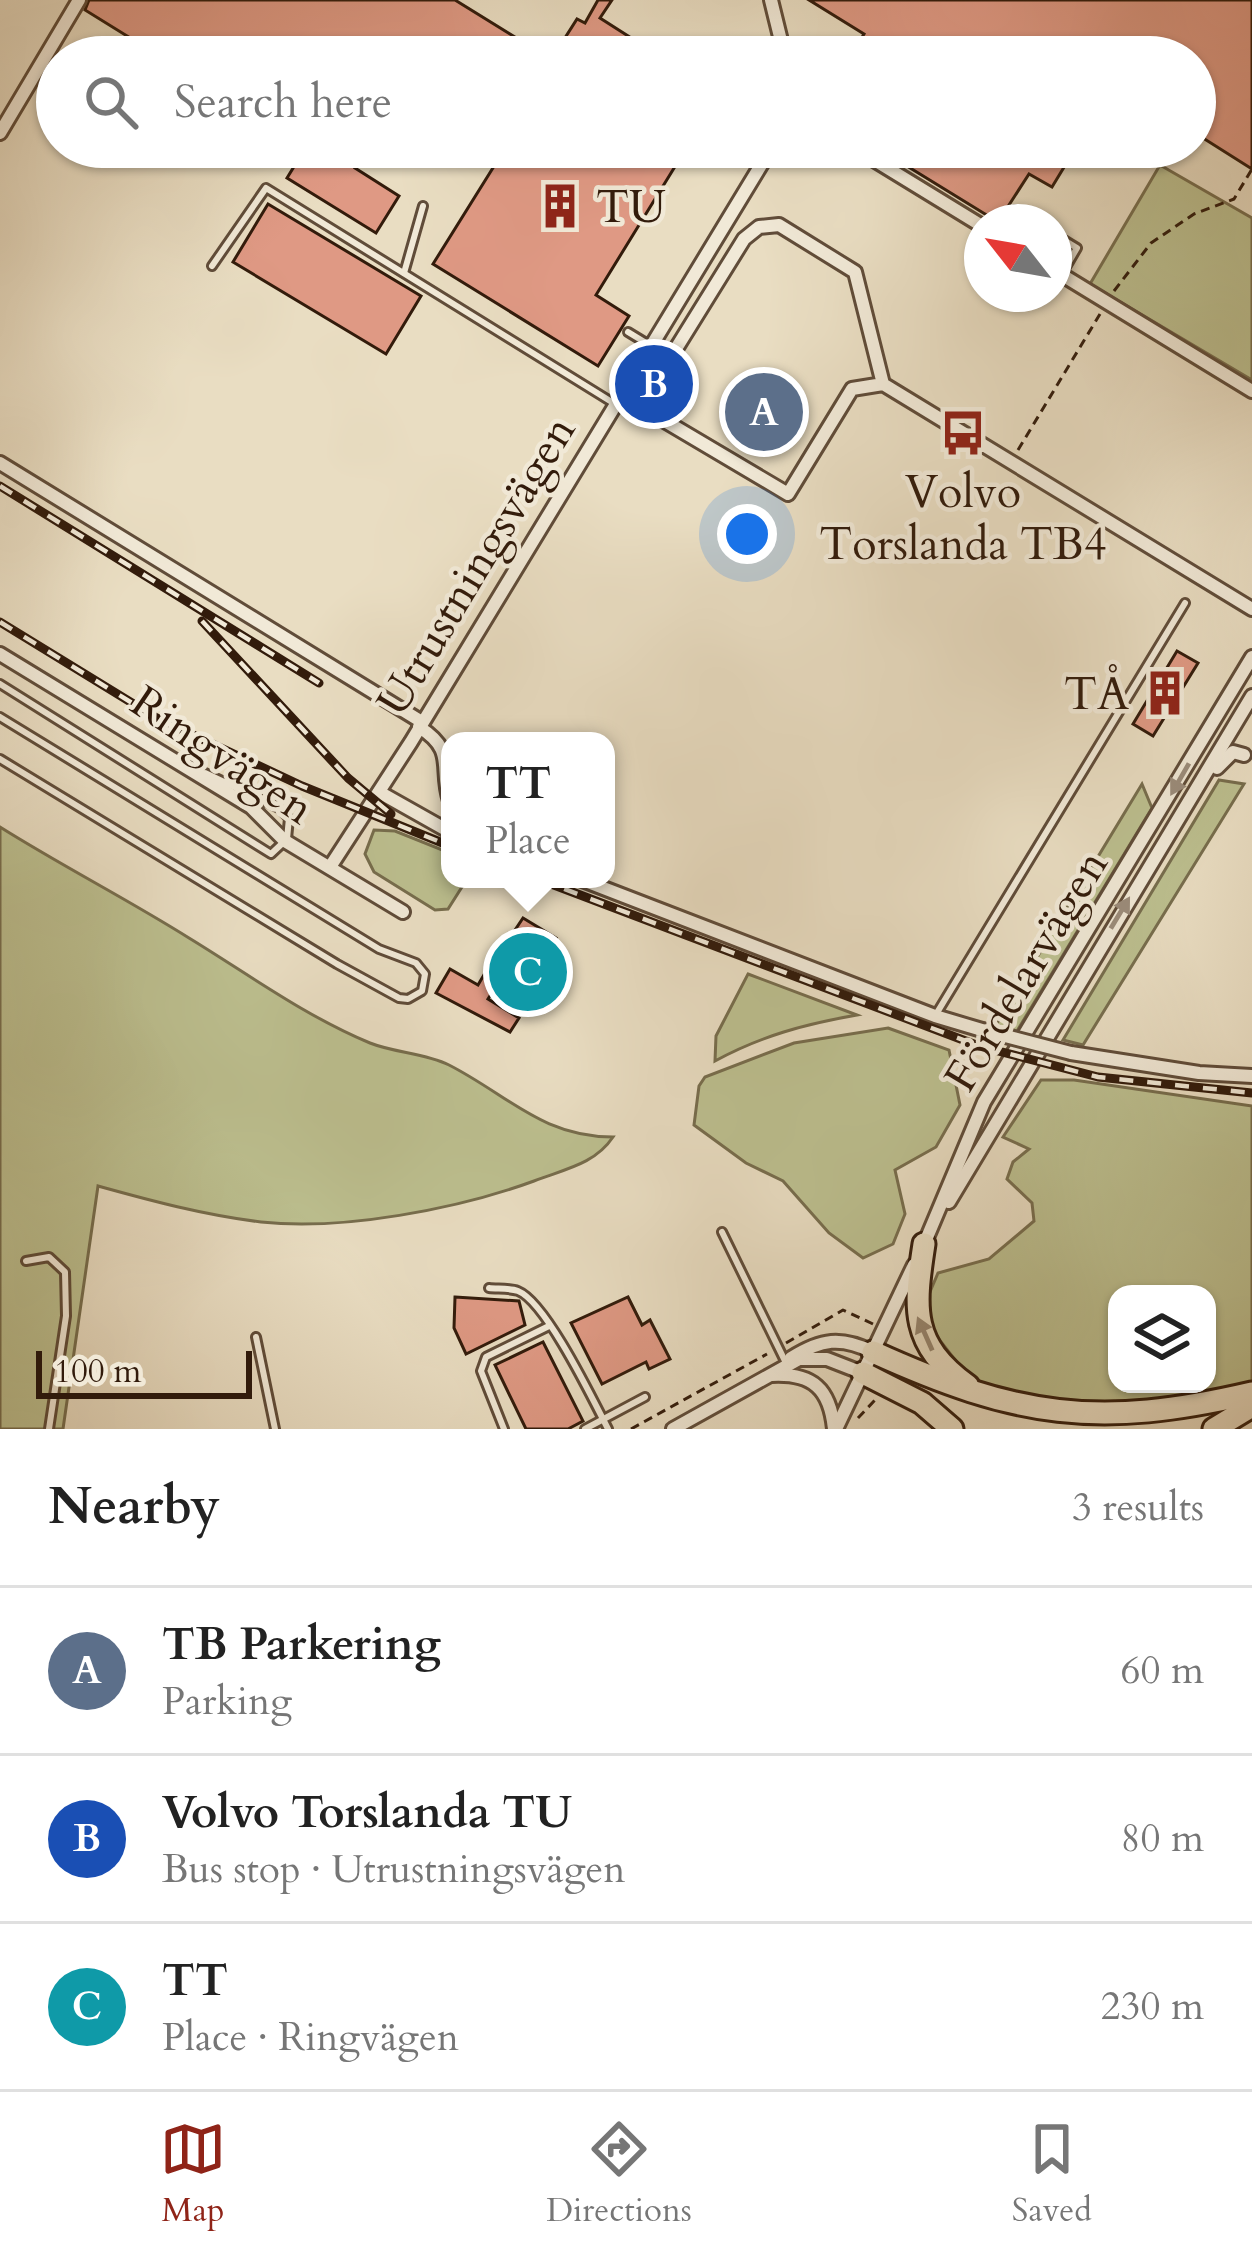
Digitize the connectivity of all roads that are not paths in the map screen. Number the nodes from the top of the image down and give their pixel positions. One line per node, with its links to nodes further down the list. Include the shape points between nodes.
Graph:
1 (80, 0): 3 (street)
2 (771, 0): 4 (street)
3 (58, 36)
4 (780, 36)
5 (36, 73): 6 (street)
6 (0, 133)
7 (759, 168): 15 (street, Utrustningsvägen)
8 (887, 168): 10 (street)
9 (423, 206): 12 (lane)
10 (964, 215)
11 (212, 266): 12 (lane, via 266,188)
12 (404, 273): 18 (lane)
13 (1072, 282): 17 (street)
14 (628, 332): 15 (lane)
15 (651, 346): 18 (street, Utrustningsvägen)
16 (883, 384): 16 (street, via 855,272 769,224 744,239 647,404 788,494 853,389); 21 (street)
17 (1252, 391)
18 (615, 404): 29 (street, Utrustningsvägen)
19 (0, 463): 29 (street)
20 (1184, 603): 42 (lane)
21 (1252, 609)
22 (0, 654): 38 (street, Ringvägen, via 251,807)
23 (1252, 657): 30 (street, Fördelarvägen)
24 (1252, 670): 28 (street)
25 (0, 684): 38 (lane, via 271,854)
26 (1249, 704): 28 (street, Fördelarvägen); 36 (street, Fördelarvägen)
27 (0, 717): 33 (lane, via 374,946 416,963 425,974 422,992 408,999 390,994)
28 (1223, 717): 30 (street, Fördelarvägen)
29 (421, 724): 31 (street); 34 (street, Utrustningsvägen)
30 (1202, 740): 45 (street, Fördelarvägen, one-way to 45, via 984,1102)
31 (441, 746)
32 (1244, 755): 36 (street, Fördelarvägen, via 1224,758)
33 (0, 759)
34 (389, 775): 35 (street, Ringvägen)
35 (379, 792): 37 (street, Ringvägen); 39 (street, Ringvägen)
36 (1192, 794): 45 (street, Fördelarvägen, one-way to 36)
37 (441, 827)
38 (285, 841): 39 (street, Ringvägen)
39 (330, 867): 41 (street)
40 (603, 888): 42 (street)
41 (403, 913)
42 (935, 1016): 43 (street, bridge, via 1071,1053)
43 (1252, 1076)
44 (722, 1232): 51 (lane)
45 (924, 1244): 50 (street, Fördelarvägen); 55 (main road, one-way to 45, via 942,1363 921,1333 916,1296)
46 (26, 1261): 58 (lane, via 49,1257 65,1272)
47 (489, 1288): 48 (lane, via 523,1293)
48 (549, 1327): 57 (lane); 60 (lane, via 482,1364)
49 (256, 1336): 59 (lane)
50 (873, 1352): 51 (street, via 830,1340); 52 (street, Fördelarvägen); 55 (main road)
51 (779, 1368): 52 (street, via 808,1358); 63 (street); 64 (street, via 822,1387)
52 (863, 1373): 64 (street, Fördelarvägen); 65 (main road, via 922,1403)
53 (1252, 1394): 55 (main road, via 1130,1419 1061,1417)
54 (645, 1396): 57 (lane)
55 (988, 1400)
56 (1252, 1406): 66 (main road)
57 (603, 1419): 61 (lane); 62 (lane)
58 (49, 1429)
59 (275, 1429)
60 (504, 1429)
61 (585, 1429)
62 (608, 1429)
63 (673, 1429)
64 (835, 1429)
65 (952, 1429)
66 (1214, 1429)

